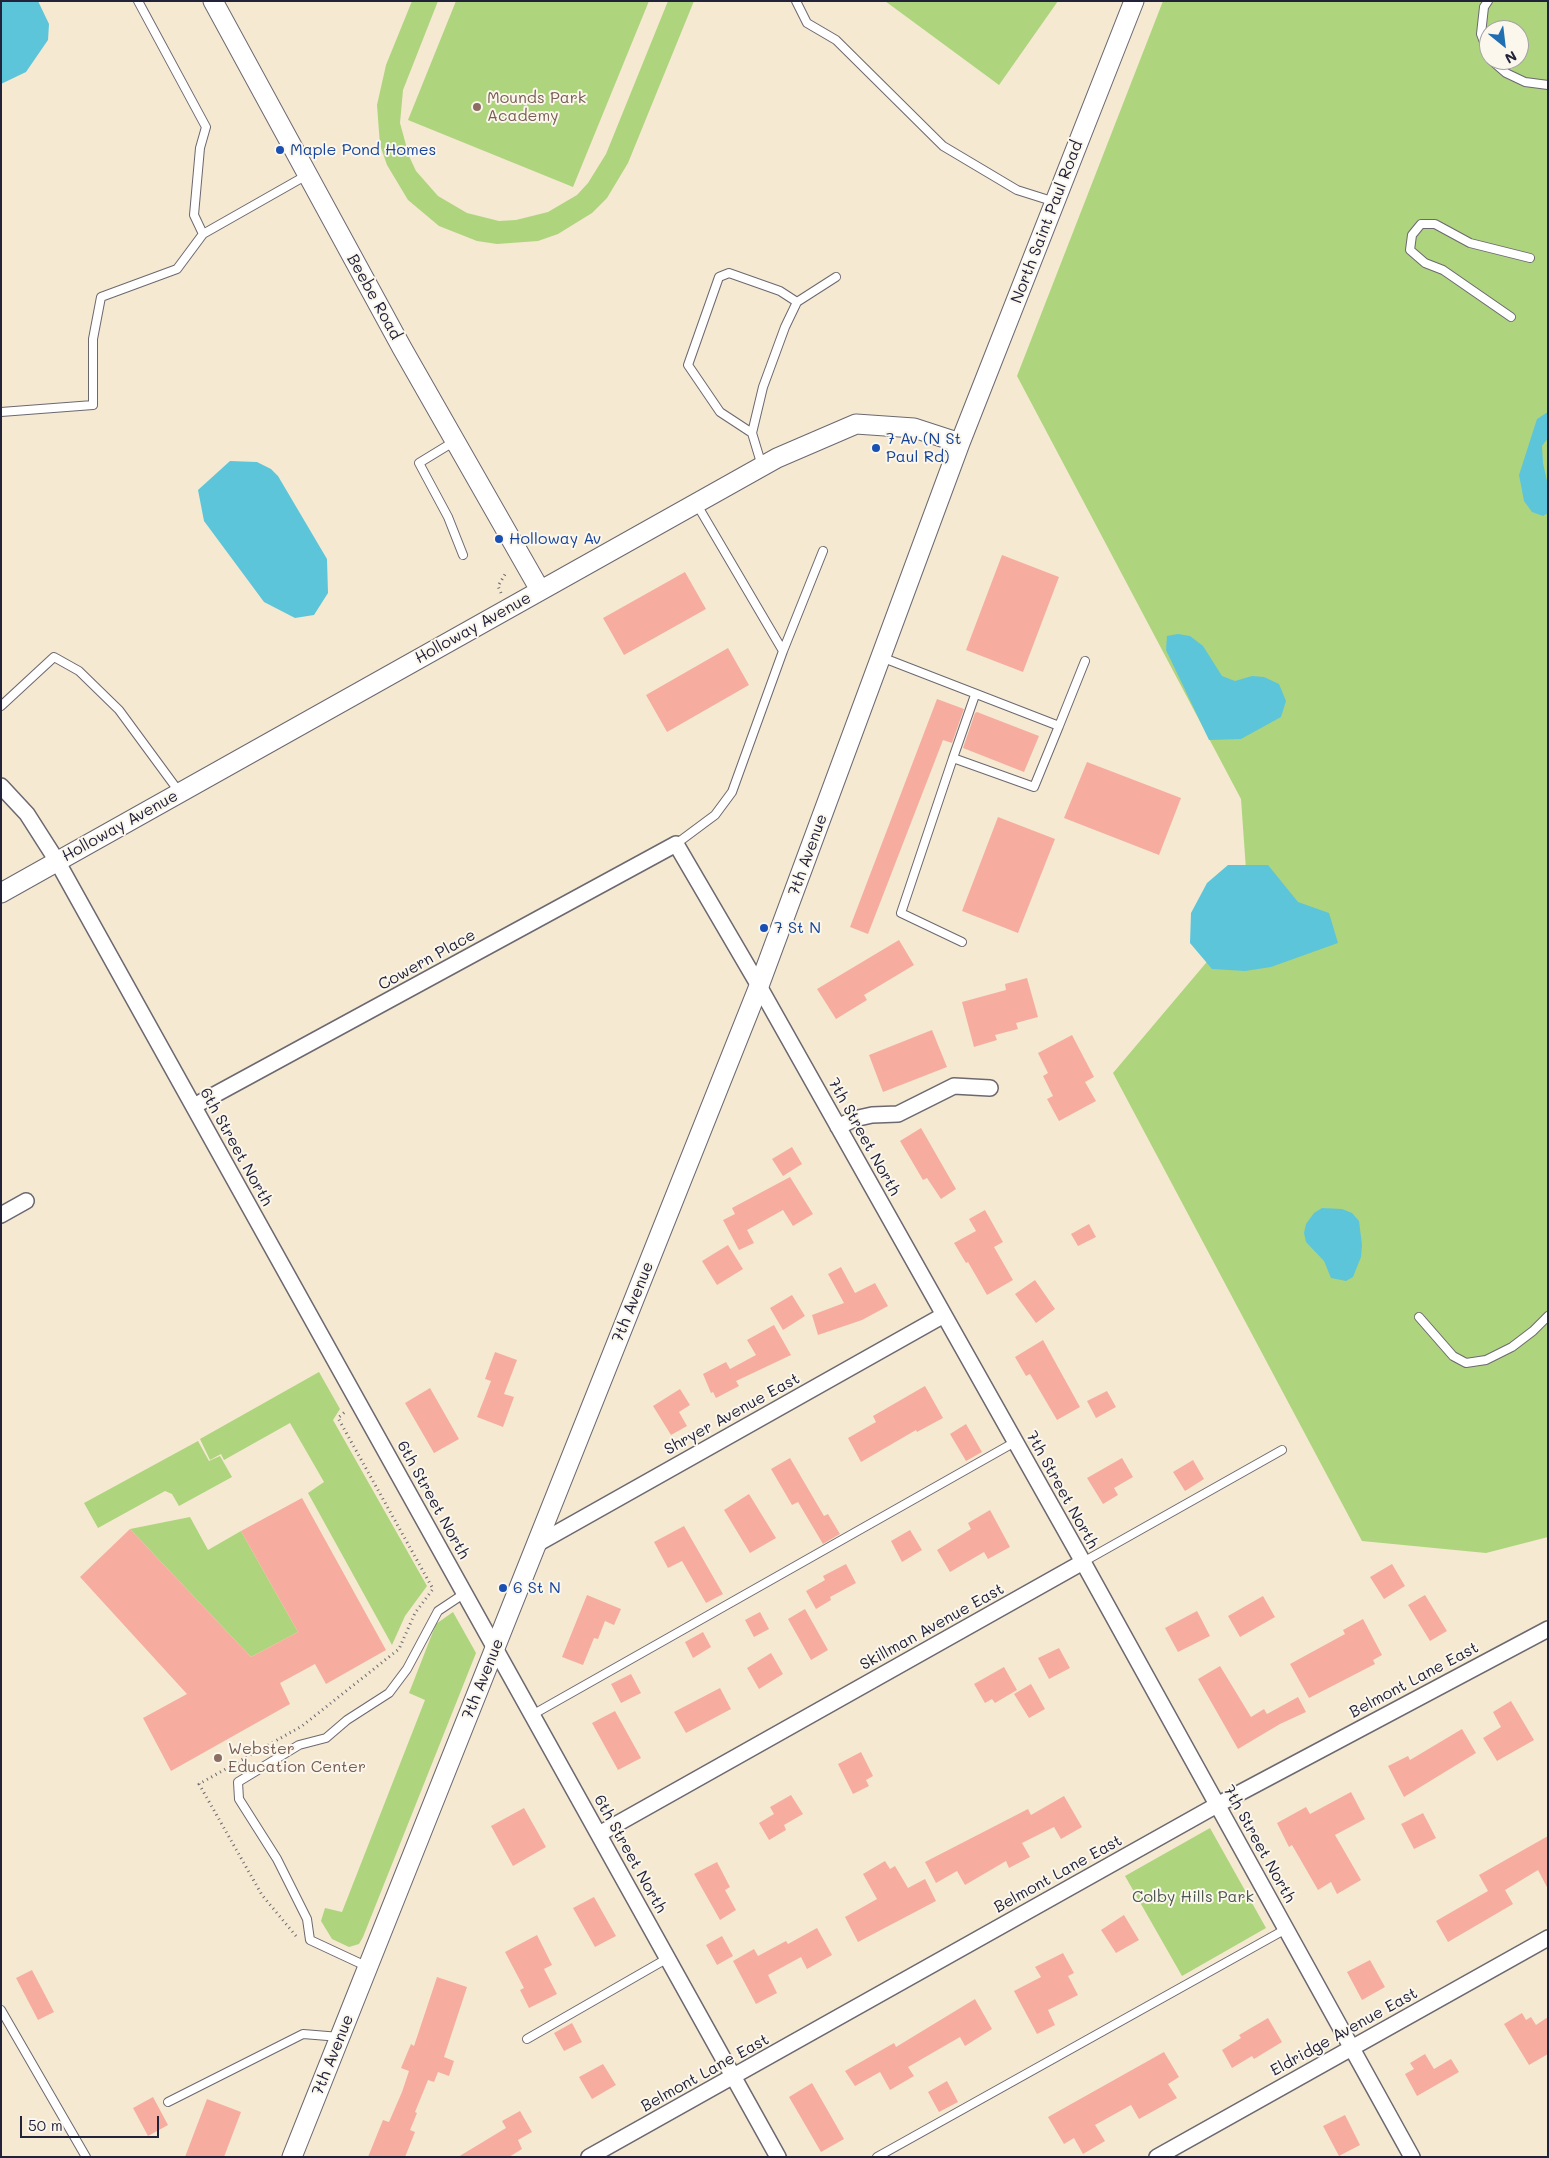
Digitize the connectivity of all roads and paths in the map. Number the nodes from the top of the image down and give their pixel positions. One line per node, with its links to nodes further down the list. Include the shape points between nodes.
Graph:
1 (138, 1): 11 (lane, via 206,127 200,148 194,216)
2 (213, 1): 9 (street, Beebe Road)
3 (796, 1): 10 (lane, via 807,23 836,40 943,146 1017,190)
4 (1134, 1): 10 (street, North Saint Paul Road)
5 (1488, 1): 6 (lane)
6 (1483, 20)
7 (1503, 70): 8 (lane, via 1525,82)
8 (1548, 85)
9 (308, 174): 11 (lane); 18 (street, Beebe Road)
10 (1055, 202): 19 (street, North Saint Paul Road)
11 (203, 234): 16 (lane, via 176,269 101,297 93,339 93,405)
12 (1530, 258): 15 (lane, via 1470,243 1435,224 1421,224 1412,235 1410,250 1425,263 1443,270)
13 (836, 277): 14 (lane)
14 (797, 302): 17 (lane, via 784,327 763,387); 17 (lane, via 780,291 729,273 718,277 688,365 720,412)
15 (1511, 316)
16 (1, 412)
17 (752, 433): 20 (lane)
18 (455, 441): 23 (lane, via 420,463 448,517); 24 (street, Beebe Road)
19 (960, 443): 20 (street, Holloway Avenue, via 914,428 856,424); 26 (street, 7th Avenue)
20 (762, 466): 21 (street, Holloway Avenue)
21 (696, 503): 24 (street, Holloway Avenue); 25 (lane)
22 (823, 551): 25 (lane)
23 (463, 555)
24 (540, 590): 33 (street, Holloway Avenue)
25 (783, 650): 34 (lane, via 732,792 715,815)
26 (881, 657): 28 (lane); 38 (street, 7th Avenue)
27 (1085, 661): 30 (lane)
28 (975, 695): 30 (lane); 31 (lane)
29 (1, 706): 33 (lane, via 54,656 79,670 119,710)
30 (1059, 726): 31 (lane, via 1034,787)
31 (953, 758): 37 (lane, via 901,913)
32 (1, 786): 35 (street, 6th Street North, via 27,814)
33 (180, 792): 35 (street, Holloway Avenue)
34 (676, 844): 38 (street, 7th Street North); 40 (street, Cowern Place)
35 (57, 861): 36 (street, Holloway Avenue); 40 (street, 6th Street North)
36 (1, 893)
37 (962, 942)
38 (759, 986): 41 (street, 7th Street North); 50 (street, 7th Avenue)
39 (990, 1088): 41 (street, via 954,1086 898,1114 863,1117)
40 (194, 1106): 47 (street, 6th Street North)
41 (838, 1127): 44 (street, 7th Street North)
42 (26, 1201): 43 (street)
43 (1, 1215)
44 (944, 1314): 48 (street, 7th Street North); 50 (street, Shryer Avenue East)
45 (1548, 1316): 46 (lane, via 1512,1347 1486,1360 1466,1363 1454,1356)
46 (1419, 1317)
47 (357, 1400): 52 (street, 6th Street North); 60 (path, via 338,1418 433,1589 415,1613 399,1649 302,1726 199,1784 262,1895)
48 (1015, 1442): 51 (street, 7th Street North); 55 (lane)
49 (1282, 1450): 51 (lane, Skillman Avenue East)
50 (537, 1544): 54 (street, 7th Avenue)
51 (1083, 1562): 56 (street, 7th Street North); 57 (street, Skillman Avenue East)
52 (465, 1593): 54 (street, 6th Street North); 62 (lane, via 438,1611 407,1669 389,1693 326,1738 299,1745 238,1782 239,1799 277,1859 307,1919 310,1940)
53 (1548, 1629): 56 (street, Belmont Lane East)
54 (495, 1648): 55 (street, 6th Street North); 62 (street, 7th Avenue)
55 (532, 1715): 57 (street, 6th Street North)
56 (1217, 1805): 58 (street, 7th Street North); 67 (street, Belmont Lane East)
57 (598, 1834): 61 (street, 6th Street North)
58 (1286, 1929): 66 (street, 7th Street North); 73 (lane)
59 (1548, 1938): 66 (street, Eldridge Avenue East)
60 (298, 1940)
61 (668, 1958): 65 (lane); 67 (street, 6th Street North)
62 (368, 1967): 64 (street, 7th Avenue)
63 (1, 2010): 69 (lane)
64 (340, 2037): 68 (lane, via 303,2034); 70 (street, 7th Avenue)
65 (527, 2039)
66 (1352, 2048): 74 (street, Eldridge Avenue East); 75 (street, 7th Street North)
67 (734, 2077): 71 (street, Belmont Lane East); 72 (street, 6th Street North)
68 (168, 2102)
69 (86, 2157)
70 (292, 2157)
71 (589, 2157)
72 (778, 2157)
73 (877, 2157)
74 (1157, 2157)
75 (1412, 2157)

